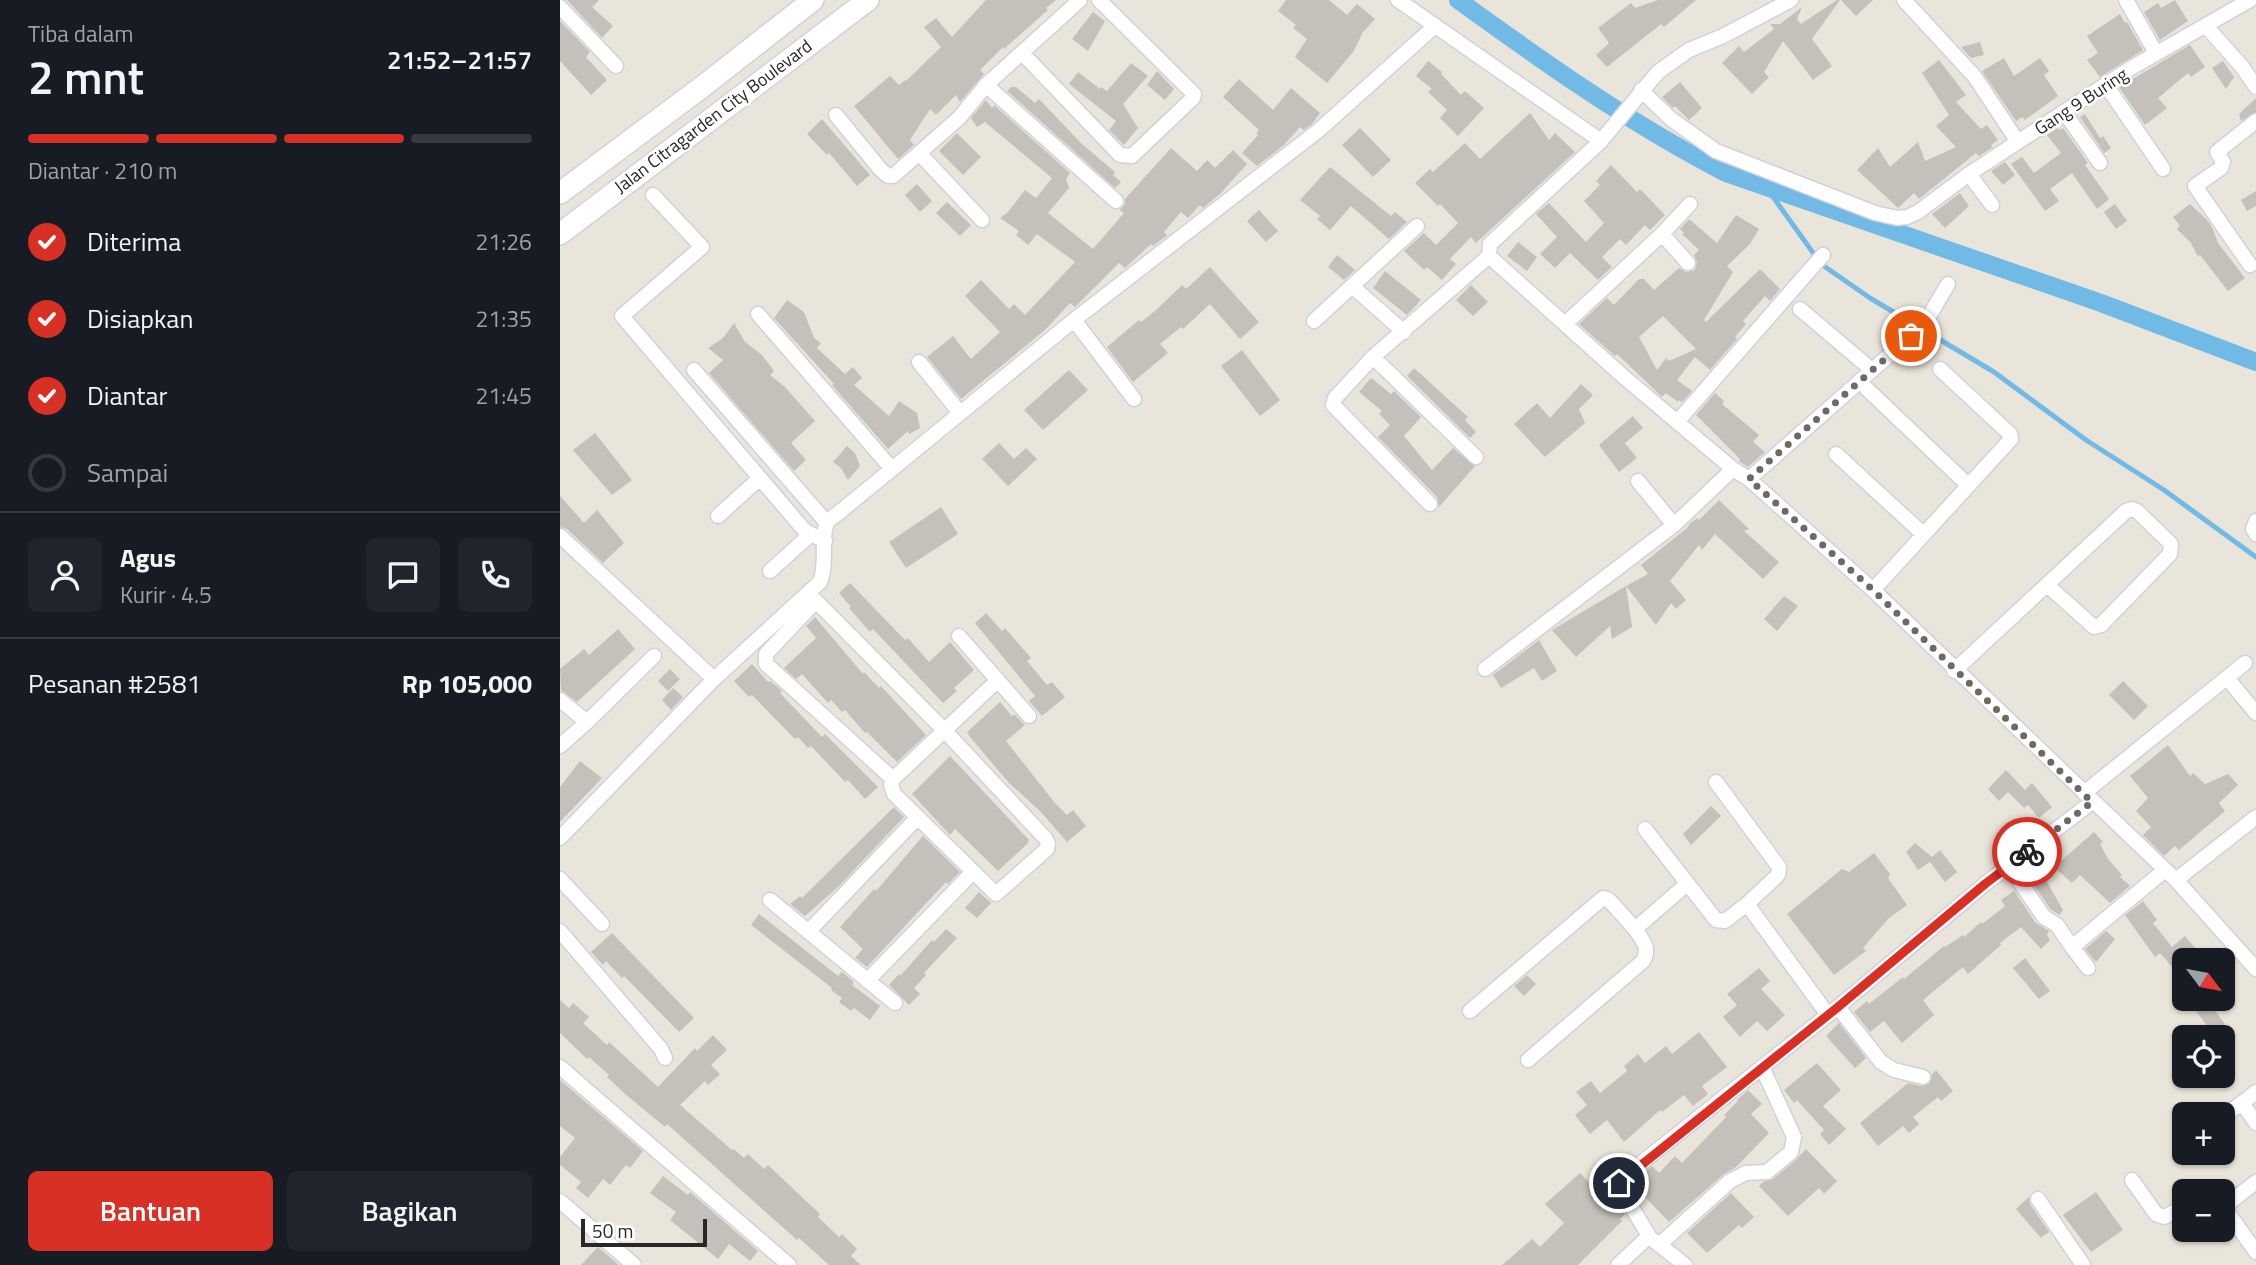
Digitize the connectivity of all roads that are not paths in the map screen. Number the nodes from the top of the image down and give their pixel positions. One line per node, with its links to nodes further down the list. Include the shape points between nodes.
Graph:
1 (813, 0): 29 (main road, Jalan Citragarden City Boulevard)
2 (867, 0): 36 (main road, Jalan Citragarden City Boulevard)
3 (1080, 0): 14 (street)
4 (1099, 0): 14 (street, via 1194,94 1132,156 1120,155)
5 (1398, 0): 11 (street)
6 (1791, 0): 19 (street, via 1689,50)
7 (1904, 0): 24 (street, via 1975,77)
8 (2126, 0): 13 (street)
9 (2250, 0): 12 (street, Gang 9 Buring)
10 (560, 7): 15 (street)
11 (1434, 26): 23 (street); 46 (street, via 1319,130)
12 (2206, 26): 13 (street, Gang 9 Buring); 18 (street)
13 (2156, 52): 17 (street, Gang 9 Buring)
14 (1021, 53): 16 (street)
15 (616, 66)
16 (986, 85): 25 (street, via 959,118); 31 (street)
17 (2106, 85): 20 (street, Gang 9 Buring); 27 (street)
18 (2256, 87)
19 (1640, 92): 23 (street); 28 (street, Gang 9 Buring, via 1716,151 1875,213 1907,218)
20 (2064, 112): 24 (street, Gang 9 Buring); 26 (street)
21 (836, 115): 25 (street, via 888,176 898,173)
22 (2256, 121): 41 (street, via 2217,152 2221,168 2195,186)
23 (1605, 136): 39 (street, via 1490,244)
24 (2018, 142): 28 (street, Gang 9 Buring)
25 (919, 153): 34 (street)
26 (2100, 163)
27 (2163, 169)
28 (1969, 174): 33 (street)
29 (560, 193)
30 (653, 195): 63 (street, via 702,247 622,316)
31 (1116, 201)
32 (1690, 204): 37 (street)
33 (1992, 205)
34 (982, 220)
35 (1417, 226): 43 (street)
36 (560, 234)
37 (1662, 234): 40 (street); 48 (street)
38 (1823, 254): 58 (street)
39 (1489, 256): 48 (street); 49 (street)
40 (1688, 263)
41 (2250, 265)
42 (1948, 285): 54 (street, via 1928,318)
43 (1352, 286): 47 (street); 49 (street)
44 (1800, 309): 54 (street)
45 (758, 314): 61 (street)
46 (1074, 320): 56 (street); 57 (street)
47 (1314, 321)
48 (1564, 324): 58 (street)
49 (1404, 332): 50 (street)
50 (1373, 357): 60 (street); 67 (street, via 1333,405)
51 (919, 362): 57 (street)
52 (1940, 369): 66 (street, via 2010,434 2008,444)
53 (694, 370): 70 (street)
54 (1871, 370): 64 (street)
55 (1867, 389): 66 (street)
56 (1133, 399)
57 (960, 413): 61 (street)
58 (1677, 422): 62 (street)
59 (1836, 454): 72 (street)
60 (1476, 457)
61 (892, 469): 70 (street)
62 (1733, 469): 64 (street); 71 (street)
63 (760, 478): 68 (street); 74 (street)
64 (1749, 479): 79 (street)
65 (1638, 481): 71 (street)
66 (1968, 485): 72 (street)
67 (1430, 504)
68 (718, 516)
69 (2256, 521): 73 (street)
70 (827, 523): 76 (street)
71 (1674, 525): 84 (street)
72 (1923, 534): 79 (street)
73 (2256, 534)
74 (810, 535): 76 (street); 77 (street)
75 (560, 536): 87 (street)
76 (825, 541): 80 (street, via 825,569)
77 (770, 571)
78 (2047, 585): 78 (street, via 2086,622 2101,625 2170,554 2171,544 2132,509); 85 (street)
79 (1873, 590): 85 (street)
80 (813, 597): 87 (street); 93 (street); 95 (street, via 766,654 766,664)
81 (959, 636): 88 (street)
82 (654, 656): 92 (street)
83 (2245, 663): 86 (street)
84 (1485, 669)
85 (1954, 671): 97 (street)
86 (2227, 678): 90 (street); 97 (street)
87 (713, 679): 101 (street)
88 (998, 680): 91 (street); 93 (street)
89 (560, 700): 92 (street)
90 (2256, 713)
91 (1029, 716)
92 (587, 722): 94 (street)
93 (945, 731): 95 (street); 103 (street, via 1048,844 996,894)
94 (560, 746)
95 (893, 779): 98 (street, via 894,794)
96 (1716, 782): 108 (street, via 1779,867 1778,875)
97 (2088, 798): 102 (street); 104 (street)
98 (918, 817): 103 (street); 112 (street)
99 (2256, 817): 104 (street)
100 (1645, 829): 106 (street)
101 (560, 838)
102 (2009, 866): 113 (street, via 2044,917 2057,925); 119 (street)
103 (972, 873): 116 (street)
104 (2170, 875): 113 (street); 115 (street)
105 (560, 879): 109 (street)
106 (1687, 884): 108 (street, via 1720,922); 110 (street)
107 (770, 900): 112 (street)
108 (1746, 904): 119 (street)
109 (602, 924)
110 (1634, 929): 118 (street, via 1602,898); 121 (street, via 1647,948 1643,961)
111 (560, 931): 120 (street)
112 (808, 932): 116 (street)
113 (2072, 947): 114 (street)
114 (2088, 968)
115 (2256, 969)
116 (867, 981): 117 (street)
117 (895, 1003)
118 (1470, 1011)
119 (1833, 1011): 123 (street); 124 (street, via 1881,1062)
120 (665, 1058)
121 (1528, 1060)
122 (560, 1066): 139 (street)
123 (1762, 1067): 136 (street, via 1621,1179 1619,1186); 136 (street, via 1791,1128 1791,1152 1767,1172 1746,1173 1730,1181)
124 (1923, 1077)
125 (2256, 1092): 126 (street)
126 (2242, 1103): 127 (street); 128 (street)
127 (2235, 1108)
128 (2256, 1123)
129 (2132, 1180): 134 (street, via 2156,1214)
130 (2256, 1182): 131 (street)
131 (2235, 1198)
132 (2038, 1199): 142 (street)
133 (560, 1201): 138 (street)
134 (2172, 1213)
135 (2235, 1222): 137 (street)
136 (1654, 1240): 140 (street); 141 (street)
137 (2256, 1252)
138 (634, 1265)
139 (789, 1265)
140 (1618, 1265)
141 (1685, 1265)
142 (2083, 1265)

